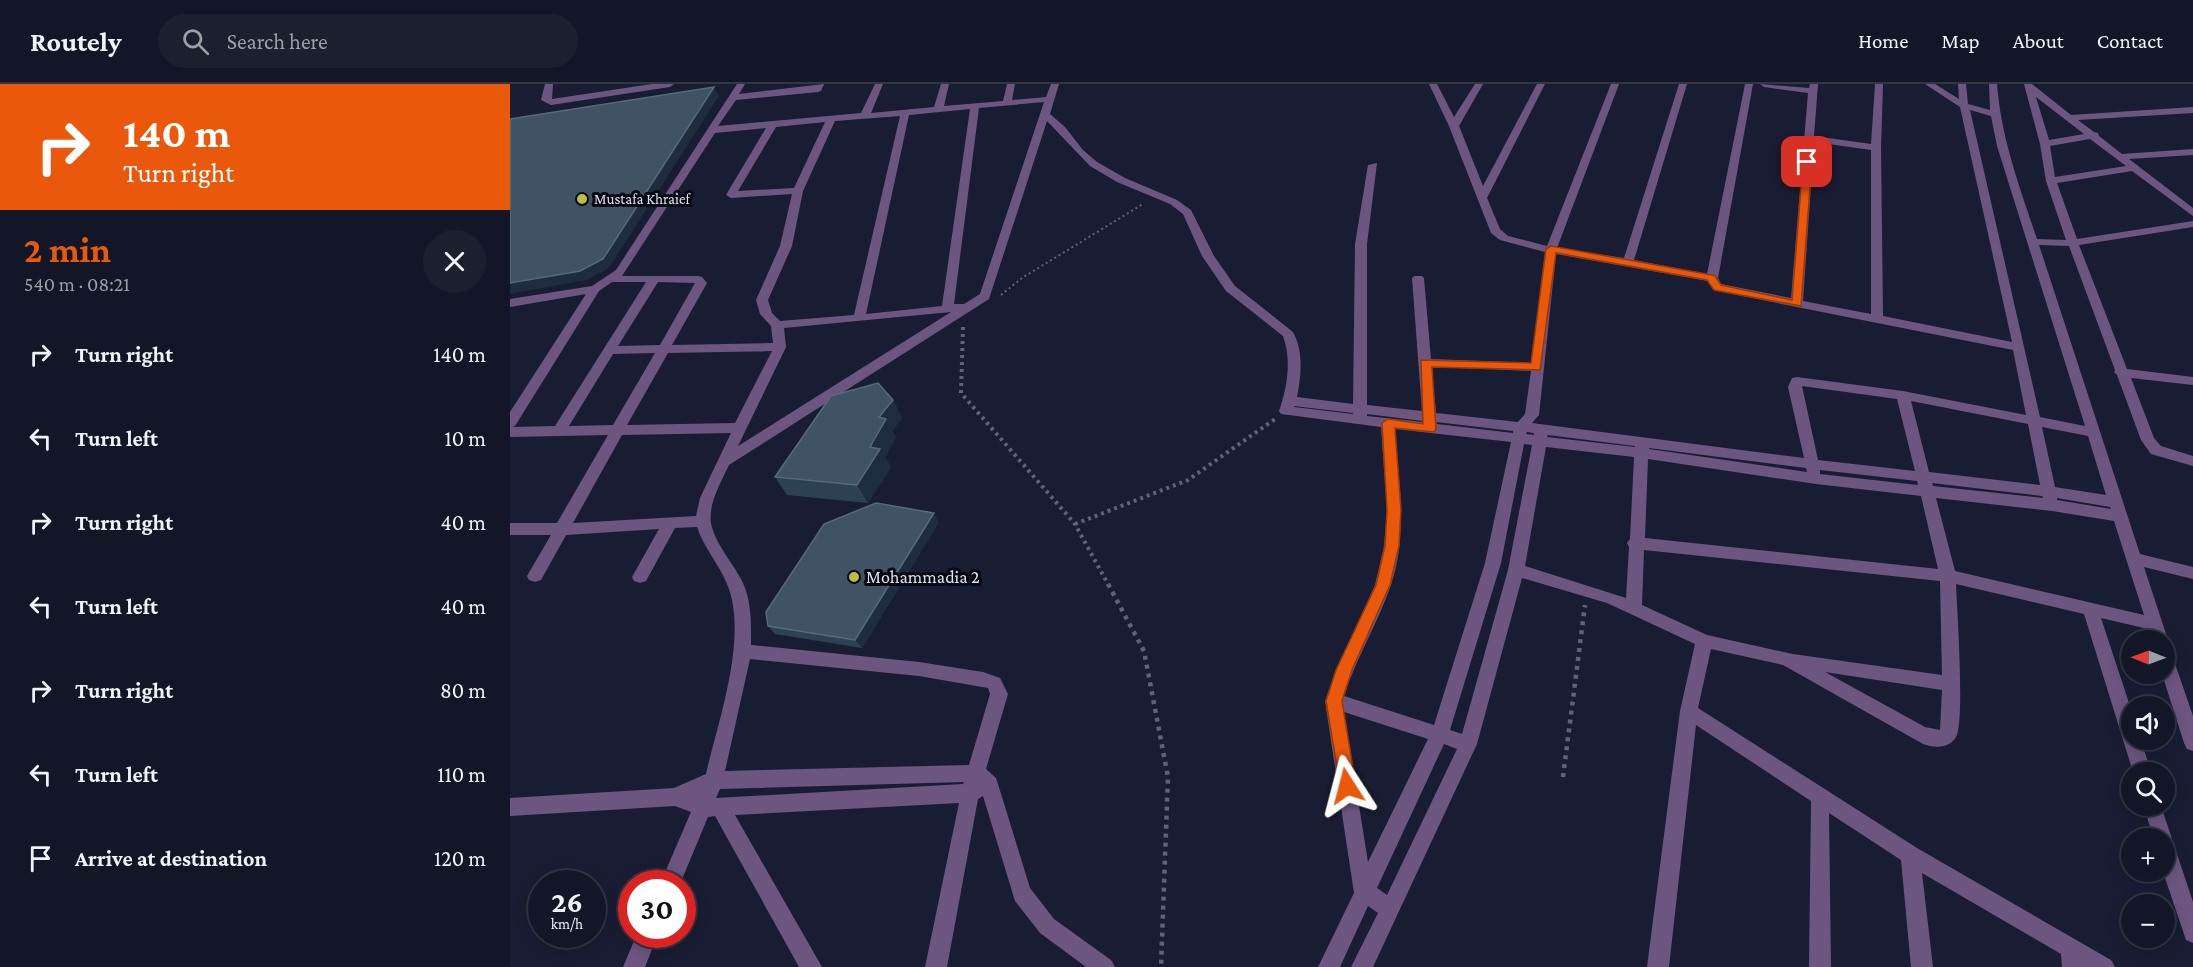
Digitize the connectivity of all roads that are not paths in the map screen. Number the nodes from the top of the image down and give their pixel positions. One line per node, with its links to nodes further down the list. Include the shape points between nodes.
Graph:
1 (549, 84): 2 (street, via 546,100 551,102)
2 (670, 84)
3 (741, 84): 22 (street)
4 (879, 84): 32 (street)
5 (945, 84): 28 (street)
6 (1011, 84): 25 (street)
7 (1055, 84): 23 (street)
8 (1433, 84): 37 (street)
9 (1479, 84): 37 (street)
10 (1541, 84): 49 (street)
11 (1615, 84): 54 (street)
12 (1683, 84): 55 (street)
13 (1749, 84): 57 (street)
14 (1764, 84): 21 (street)
15 (1879, 84): 42 (street)
16 (1929, 84): 27 (street)
17 (1962, 84): 27 (street)
18 (1993, 84): 31 (street)
19 (2030, 86): 34 (street); 41 (street)
20 (819, 87): 22 (street); 24 (street)
21 (1813, 87): 40 (street)
22 (734, 97): 38 (street)
23 (1050, 99): 25 (street); 33 (street)
24 (814, 100)
25 (1007, 103): 26 (street)
26 (975, 106): 28 (street); 64 (street)
27 (1964, 106): 31 (street); 69 (street)
28 (938, 110): 30 (street)
29 (2193, 110): 34 (street)
30 (905, 113): 32 (street); 65 (street)
31 (1995, 114): 52 (street)
32 (866, 116): 35 (street)
33 (1046, 116): 63 (street, via 985,296); 77 (street, via 1067,132 1090,161 1188,213 1196,234 1233,291 1290,337 1293,391 1288,406)
34 (2071, 118): 39 (street)
35 (831, 120): 36 (street); 48 (street)
36 (772, 125): 38 (street); 48 (street, via 731,195)
37 (1454, 126): 49 (street)
38 (711, 130): 58 (street)
39 (2095, 135): 41 (street); 44 (street)
40 (1809, 138): 42 (street); 62 (street)
41 (2045, 144): 47 (street)
42 (1876, 148): 66 (street)
43 (2193, 152): 44 (street)
44 (2121, 157): 46 (street)
45 (1373, 165): 77 (street, via 1361,244)
46 (2135, 168): 47 (street); 50 (street)
47 (2051, 180): 53 (street)
48 (798, 191): 67 (street, via 786,246 762,300 766,314)
49 (1483, 195): 54 (street, via 1496,231 1504,238)
50 (2193, 213)
51 (2193, 224): 53 (street)
52 (2033, 242): 53 (street); 88 (street)
53 (2073, 243): 74 (street)
54 (1551, 249): 55 (street); 73 (street)
55 (1629, 262): 57 (street)
56 (1418, 278): 72 (street)
57 (1712, 278): 62 (street, via 1717,287)
58 (612, 279): 59 (street); 60 (street)
59 (654, 279): 70 (street, via 698,279 701,283); 71 (street)
60 (595, 289): 61 (street); 79 (street)
61 (510, 303)
62 (1797, 304): 66 (street)
63 (973, 306): 64 (street); 91 (street)
64 (948, 308): 65 (street)
65 (859, 318): 67 (street)
66 (1877, 319): 69 (street)
67 (777, 325): 68 (street)
68 (780, 347): 70 (street); 82 (street)
69 (2019, 347): 78 (street)
70 (665, 349): 71 (street); 84 (street)
71 (608, 351): 86 (street)
72 (1425, 363): 73 (street); 81 (street)
73 (1536, 367): 83 (street)
74 (2120, 372): 75 (street); 90 (street, via 2143,430 2156,450)
75 (2193, 381)
76 (1903, 395): 78 (street); 92 (street, via 1797,381 1795,387); 93 (street)
77 (1360, 414): 80 (street); 81 (street)
78 (2033, 420): 88 (street); 94 (street)
79 (510, 423)
80 (1388, 423): 81 (street); 116 (street, via 1394,510 1392,546 1383,585)
81 (1430, 423): 87 (street)
82 (738, 428): 84 (street); 91 (street)
83 (1537, 429): 87 (street); 87 (street); 89 (street); 102 (street)
84 (616, 431): 86 (street); 99 (street)
85 (510, 432): 86 (street)
86 (558, 432)
87 (1519, 433): 118 (street, via 1493,563)
88 (2095, 433): 95 (street)
89 (1642, 447): 92 (street); 100 (street)
90 (2193, 461)
91 (723, 462): 96 (street, via 707,498)
92 (1814, 472): 93 (street)
93 (1926, 484): 94 (street); 105 (street)
94 (2050, 498): 95 (street)
95 (2118, 509): 101 (street)
96 (703, 521): 97 (street); 112 (street, via 735,583 743,611)
97 (670, 524): 99 (street); 106 (street)
98 (510, 529): 99 (street)
99 (564, 529): 104 (street)
100 (1635, 543): 105 (street); 107 (street)
101 (2133, 558): 103 (street); 109 (street)
102 (1516, 570): 107 (street); 120 (street)
103 (2193, 573)
104 (535, 576)
105 (1948, 576): 108 (street); 114 (street)
106 (640, 577)
107 (1634, 607): 111 (street)
108 (2090, 609): 109 (street); 121 (street)
109 (2155, 624): 110 (street)
110 (2157, 630)
111 (1704, 641): 113 (street); 117 (street)
112 (743, 651): 122 (street, via 919,669 994,683 999,694); 123 (street)
113 (1787, 659): 114 (street); 114 (street, via 1919,733 1938,739 1949,734)
114 (1951, 684)
115 (2174, 684): 119 (street)
116 (1334, 701): 118 (street); 132 (street)
117 (1689, 711): 125 (street); 143 (street)
118 (1440, 734): 120 (street); 132 (street)
119 (2193, 743)
120 (1468, 744): 133 (street)
121 (2139, 762)
122 (983, 778): 123 (street); 124 (street); 140 (street, via 1022,894 1047,926)
123 (714, 780): 126 (street); 128 (street)
124 (970, 793): 128 (street); 139 (street)
125 (1820, 795): 129 (street); 144 (street)
126 (675, 797): 127 (street); 128 (street)
127 (510, 807)
128 (711, 808): 130 (street); 138 (street)
129 (1910, 855): 136 (street); 145 (street)
130 (678, 870)
131 (2175, 878): 134 (street)
132 (1363, 891): 133 (street); 141 (street)
133 (1391, 910): 142 (street)
134 (2193, 933)
135 (642, 948): 137 (street)
136 (2072, 957): 146 (street)
137 (634, 967)
138 (811, 967)
139 (936, 967)
140 (1104, 967)
141 (1329, 967)
142 (1362, 967)
143 (1658, 967)
144 (1820, 967)
145 (1922, 967)
146 (2104, 967)

